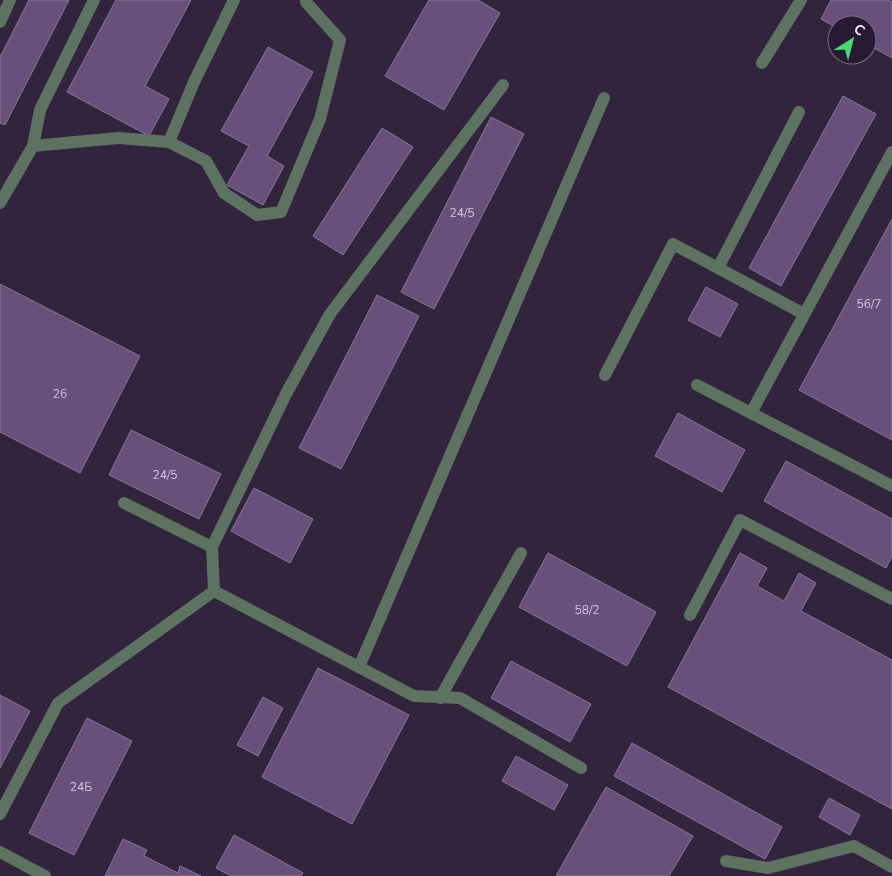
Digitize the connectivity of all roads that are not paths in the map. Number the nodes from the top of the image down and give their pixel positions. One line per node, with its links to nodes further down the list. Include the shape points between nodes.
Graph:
1 (10, 0): 6 (street)
2 (94, 0): 12 (street, via 40,110)
3 (234, 0): 11 (street)
4 (801, 0): 7 (street)
5 (306, 1): 11 (street, via 340,40 320,120 281,212 258,215 224,193 206,161)
6 (0, 22)
7 (762, 63)
8 (503, 85): 22 (street, via 330,314 287,392)
9 (604, 98): 27 (street)
10 (799, 112): 15 (street)
11 (169, 142): 12 (street, via 118,138)
12 (33, 146): 14 (street)
13 (892, 152): 16 (street)
14 (0, 203)
15 (718, 268): 16 (street); 17 (street, via 673,244)
16 (804, 314): 19 (street)
17 (605, 375)
18 (697, 385): 19 (street)
19 (751, 413): 20 (street)
20 (892, 486)
21 (124, 503): 22 (street)
22 (212, 547): 24 (street)
23 (521, 552): 28 (street)
24 (214, 591): 27 (street); 30 (street, via 58,703)
25 (892, 599): 26 (street, via 740,520)
26 (690, 615)
27 (358, 667): 28 (street, via 414,696)
28 (440, 698): 29 (street, via 460,698)
29 (581, 768)
30 (0, 814)
31 (0, 852): 34 (street)
32 (726, 861): 33 (street, via 768,868 854,846)
33 (892, 867)
34 (45, 876)

